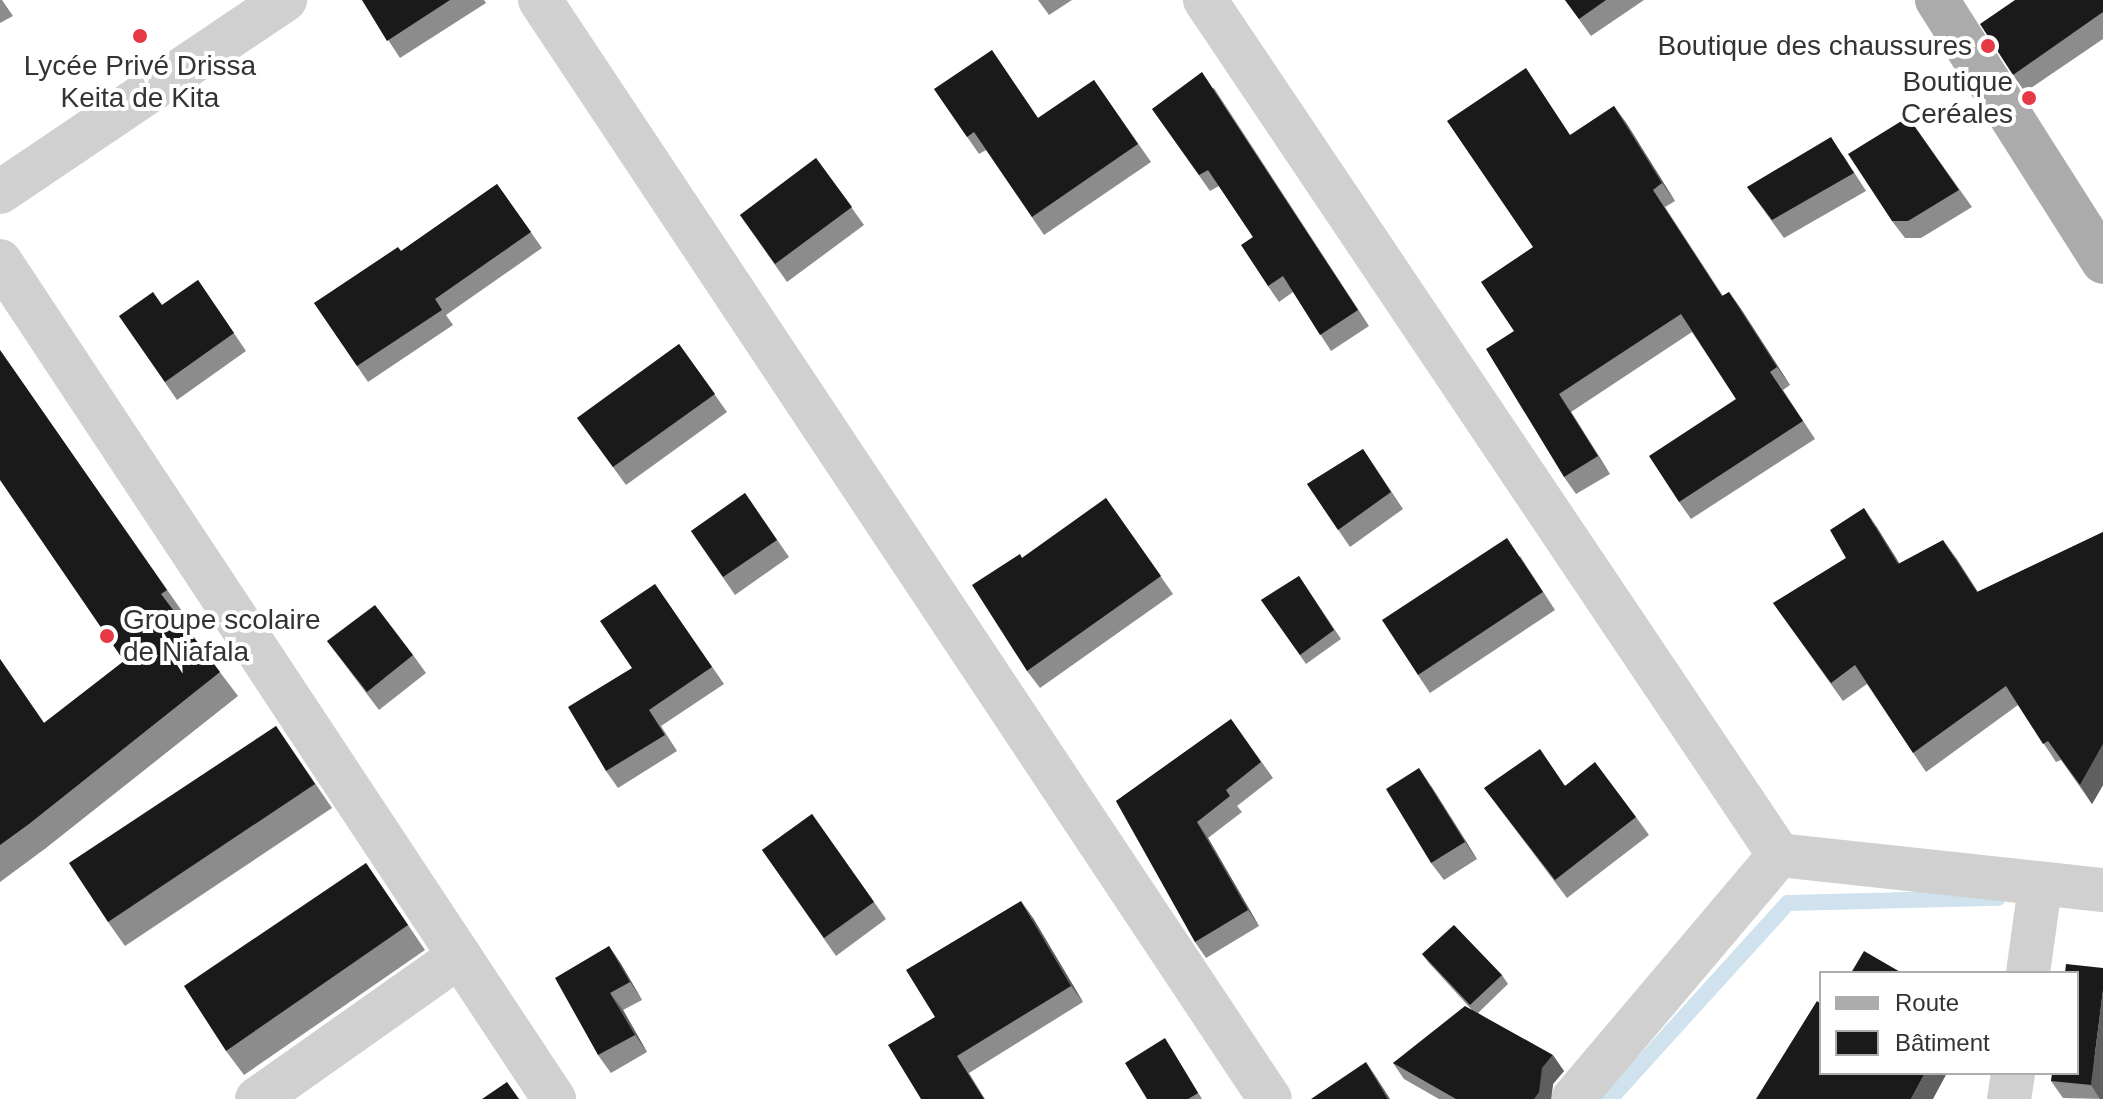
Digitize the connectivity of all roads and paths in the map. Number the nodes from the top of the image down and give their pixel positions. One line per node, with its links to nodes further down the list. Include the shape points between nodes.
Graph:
1 (285, 0): 5 (street)
2 (540, 0): 16 (street)
3 (1205, 0): 8 (street)
4 (1937, 0): 7 (main road)
5 (0, 192)
6 (0, 261): 11 (street)
7 (2103, 262)
8 (1779, 855): 9 (street); 17 (street)
9 (2040, 886): 10 (street); 12 (street)
10 (2103, 890)
11 (460, 956): 14 (street); 15 (street)
12 (2028, 971)
13 (2013, 1075): 18 (street)
14 (257, 1099)
15 (554, 1099)
16 (1270, 1099)
17 (1573, 1099)
18 (2009, 1099)

